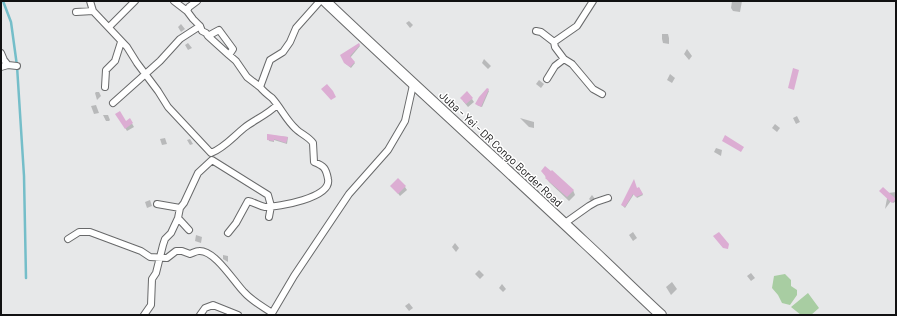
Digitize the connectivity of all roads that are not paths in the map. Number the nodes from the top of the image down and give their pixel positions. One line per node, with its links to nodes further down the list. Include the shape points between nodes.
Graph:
1 (90, 1): 8 (street)
2 (134, 1): 12 (street)
3 (174, 1): 9 (street)
4 (197, 1): 9 (street)
5 (320, 1): 27 (street, via 296,28 284,52 270,60)
6 (325, 1): 25 (main road, Juba - Yei - DR Congo Border Road)
7 (593, 1): 16 (street, via 577,26)
8 (93, 11): 10 (street); 12 (street)
9 (187, 11): 11 (street)
10 (76, 12)
11 (200, 26): 14 (street, via 202,32); 23 (street, via 180,39 168,54)
12 (109, 27): 15 (street)
13 (536, 31): 16 (street)
14 (208, 36): 18 (street); 18 (street, via 219,30 233,49)
15 (122, 42): 23 (street); 26 (street, via 115,61 106,70)
16 (554, 42): 19 (street)
17 (1, 53): 20 (street)
18 (229, 55): 27 (street, via 247,77)
19 (564, 59): 24 (street, via 555,66); 28 (street, via 579,70 593,89)
20 (8, 65): 21 (street); 22 (street)
21 (17, 66)
22 (1, 68)
23 (145, 74): 29 (street); 30 (street, via 168,108 211,153)
24 (547, 79)
25 (413, 85): 37 (main road, Juba - Yei - DR Congo Border Road); 42 (street, via 405,121 388,150 350,194)
26 (105, 87)
27 (260, 87): 30 (street)
28 (602, 94)
29 (113, 103)
30 (277, 105): 33 (street, via 297,130 313,143 314,162 327,171 329,183 327,187 306,199 288,205)
31 (608, 198): 37 (street, via 589,206)
32 (157, 204): 34 (street)
33 (271, 206): 34 (street, via 268,195 212,160 198,173); 35 (street); 39 (street, via 248,202)
34 (180, 208): 36 (street)
35 (269, 217)
36 (178, 218): 38 (street); 41 (street, via 165,239)
37 (565, 223): 46 (main road, Juba - Yei - DR Congo Border Road)
38 (189, 230)
39 (228, 233)
40 (68, 239): 41 (street, via 79,232 90,232 141,251 150,257)
41 (160, 258): 42 (street, via 167,258 176,251 190,254 204,252 220,263 244,292); 43 (street, via 152,279 151,306)
42 (271, 314)
43 (144, 315)
44 (200, 315): 45 (street, via 205,308 213,305)
45 (238, 315)
46 (661, 315)

